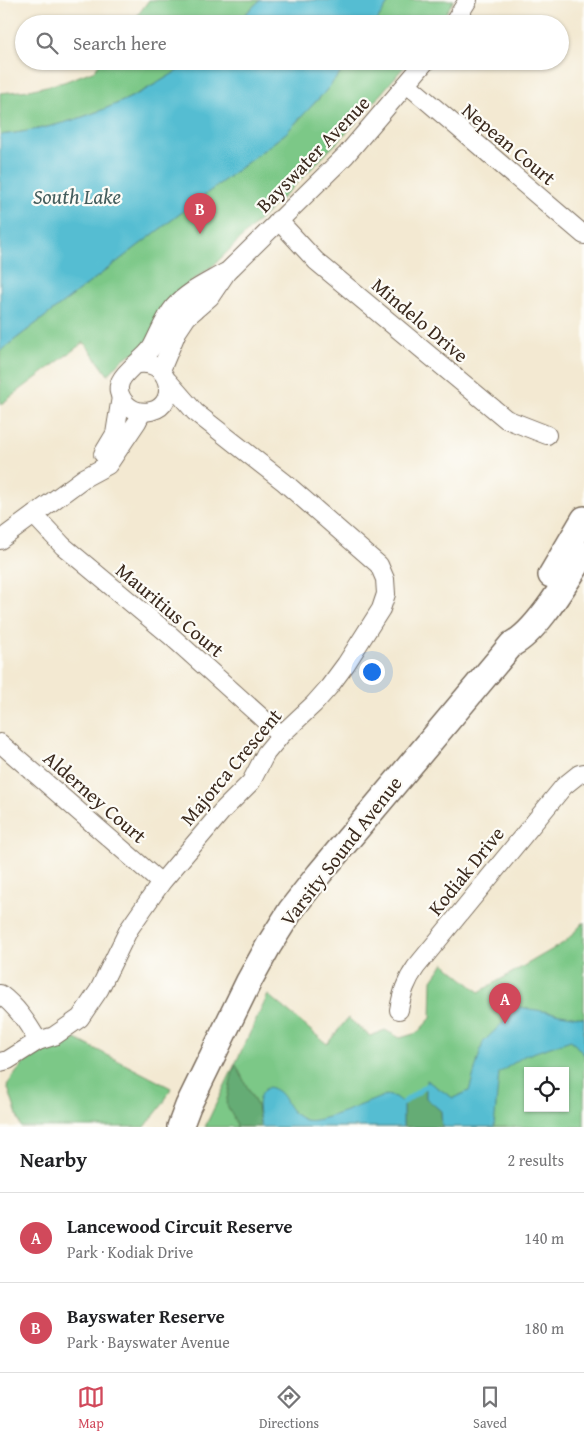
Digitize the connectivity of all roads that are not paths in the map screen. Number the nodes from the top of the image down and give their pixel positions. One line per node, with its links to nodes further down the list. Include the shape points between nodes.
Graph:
1 (468, 0): 2 (street)
2 (459, 15)
3 (419, 70): 4 (street, Bayswater Avenue)
4 (407, 84): 5 (street, Bayswater Avenue, via 346,155); 6 (street, Nepean Court)
5 (278, 220): 7 (street, Bayswater Avenue); 14 (street, Mindelo Drive, via 316,261 506,419)
6 (584, 235)
7 (227, 272): 8 (street, Bayswater Avenue, via 187,295 174,307 145,357); 9 (street, Bayswater Avenue, via 210,297 182,325 168,352)
8 (134, 365): 9 (street, via 148,364); 10 (street, Bayswater Avenue, via 120,382)
9 (165, 376): 11 (street, Bayswater Avenue, via 168,390); 13 (street, Majorca Crescent)
10 (122, 397): 12 (street, via 133,410); 15 (street, Bayswater Avenue, via 115,434)
11 (160, 406): 12 (street, via 153,411); 13 (street, Majorca Crescent)
12 (142, 412): 15 (street, Bayswater Avenue, via 108,465)
13 (195, 412): 21 (street, Majorca Crescent, via 284,482 365,552 379,565 385,579 386,594 381,609 346,664 319,698)
14 (547, 435)
15 (84, 478): 16 (street, Bayswater Avenue)
16 (34, 515): 18 (street, Bayswater Avenue); 21 (street, Mauritius Court, via 63,546 171,636)
17 (584, 519): 20 (street, Varsity Sound Avenue, via 513,633)
18 (0, 540)
19 (584, 554): 20 (street, Varsity Sound Avenue, via 539,619 520,640)
20 (512, 644): 29 (street, Varsity Sound Avenue, via 292,910 249,980)
21 (281, 735): 24 (street, Majorca Crescent, via 266,753 251,782)
22 (0, 743): 24 (street, Alderney Court)
23 (584, 773): 26 (street, Kodiak Drive, via 564,786 416,966 403,989)
24 (161, 883): 27 (street, Majorca Crescent, via 129,929 99,990 80,1018 54,1036)
25 (0, 994): 27 (street, via 18,1010)
26 (399, 1010)
27 (38, 1041): 28 (street, Majorca Crescent)
28 (0, 1062)
29 (184, 1116): 30 (street, Varsity Sound Avenue)
30 (173, 1127)

